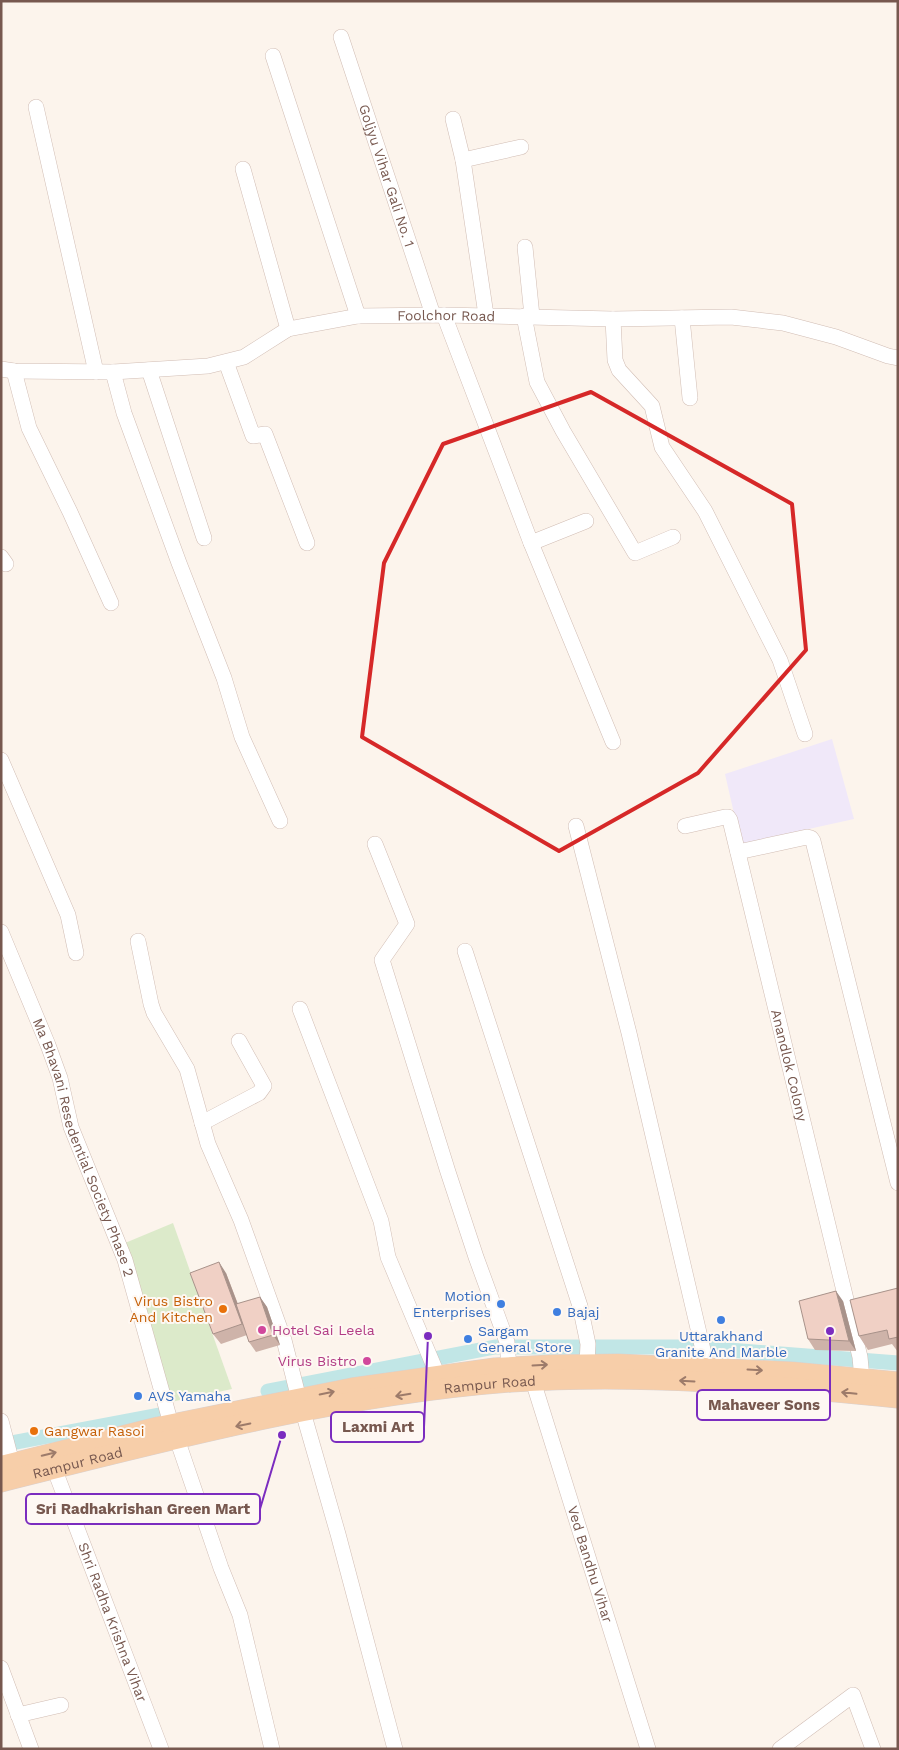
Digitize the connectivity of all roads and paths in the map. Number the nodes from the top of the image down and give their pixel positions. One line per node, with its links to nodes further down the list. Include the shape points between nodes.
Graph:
1 (341, 37): 9 (street, Goljyu Vihar Gali No. 1)
2 (273, 56): 11 (street)
3 (36, 107): 20 (street)
4 (453, 119): 6 (street)
5 (521, 147): 6 (street)
6 (463, 160): 10 (street)
7 (243, 169): 15 (street)
8 (525, 247): 12 (street)
9 (439, 315): 10 (street, Foolchor Road); 11 (street, Foolchor Road); 27 (street, Goljyu Vihar Gali No. 1)
10 (486, 315): 12 (street, Foolchor Road)
11 (358, 316): 15 (street, Foolchor Road)
12 (528, 316): 13 (street, Foolchor Road); 24 (street, via 536,382 635,553)
13 (613, 318): 14 (street, Foolchor Road); 29 (street, via 615,360 619,370 652,406 662,447 705,511 780,660)
14 (682, 318): 16 (street, Foolchor Road, via 730,317 783,323); 22 (street)
15 (288, 329): 17 (street, Foolchor Road, via 244,357)
16 (898, 358)
17 (226, 362): 19 (street, Foolchor Road); 26 (street, via 253,436 265,434)
18 (8, 370): 20 (street, Foolchor Road); 28 (street, via 28,428)
19 (149, 370): 21 (street, Foolchor Road); 25 (street)
20 (96, 372): 21 (street, Foolchor Road)
21 (113, 372): 32 (street, via 124,413 224,678 242,737)
22 (690, 398)
23 (586, 521): 27 (street)
24 (673, 537)
25 (204, 538)
26 (307, 543)
27 (531, 543): 30 (street, Goljyu Vihar Gali No. 1)
28 (111, 603)
29 (805, 734)
30 (613, 742)
31 (1, 760): 40 (street, via 68,914)
32 (280, 821)
33 (576, 826): 47 (street)
34 (685, 826): 36 (street, Anandlok Colony, via 728,817)
35 (375, 844): 45 (street, via 407,924 382,960)
36 (738, 852): 44 (street, via 807,837 813,841); 49 (street, Anandlok Colony)
37 (1, 932): 55 (street, Ma Bhavani Resedential Society Phase 2, via 48,1045 60,1078 71,1127 125,1260)
38 (138, 941): 43 (street, via 154,1013 187,1070)
39 (465, 951): 46 (street, via 580,1306)
40 (76, 953)
41 (300, 1009): 48 (street, via 380,1221 388,1258)
42 (240, 1041): 43 (street, via 264,1086 259,1093)
43 (202, 1123): 52 (street, via 248,1238 284,1340)
44 (898, 1183)
45 (508, 1354): 46 (main road, one-way to 46); 48 (main road)
46 (588, 1354): 47 (main road)
47 (704, 1354): 49 (main road, one-way to 49, via 792,1372)
48 (434, 1365): 52 (main road, one-way to 48, via 352,1388)
49 (861, 1366): 51 (main road)
50 (534, 1381): 52 (main road, Rampur Road, one-way to 52); 53 (main road, Rampur Road, one-way to 50, via 694,1381); 66 (street, Ved Bandhu Vihar)
51 (898, 1382)
52 (298, 1395): 55 (main road, Rampur Road); 65 (street)
53 (898, 1398)
54 (1, 1421): 56 (street)
55 (174, 1431): 56 (main road, one-way to 55); 57 (main road, Rampur Road); 64 (street, Ma Bhavani Resedential Society Phase 2, via 240,1615)
56 (7, 1454)
57 (54, 1468): 58 (main road, Rampur Road); 63 (street, Shri Radha Krishna Vihar)
58 (1, 1482)
59 (1, 1668): 61 (street)
60 (61, 1705): 61 (street)
61 (18, 1715): 62 (street)
62 (31, 1749)
63 (161, 1749)
64 (272, 1749)
65 (396, 1749)
66 (648, 1749)
67 (780, 1749): 68 (street, via 853,1695)
68 (873, 1749)

